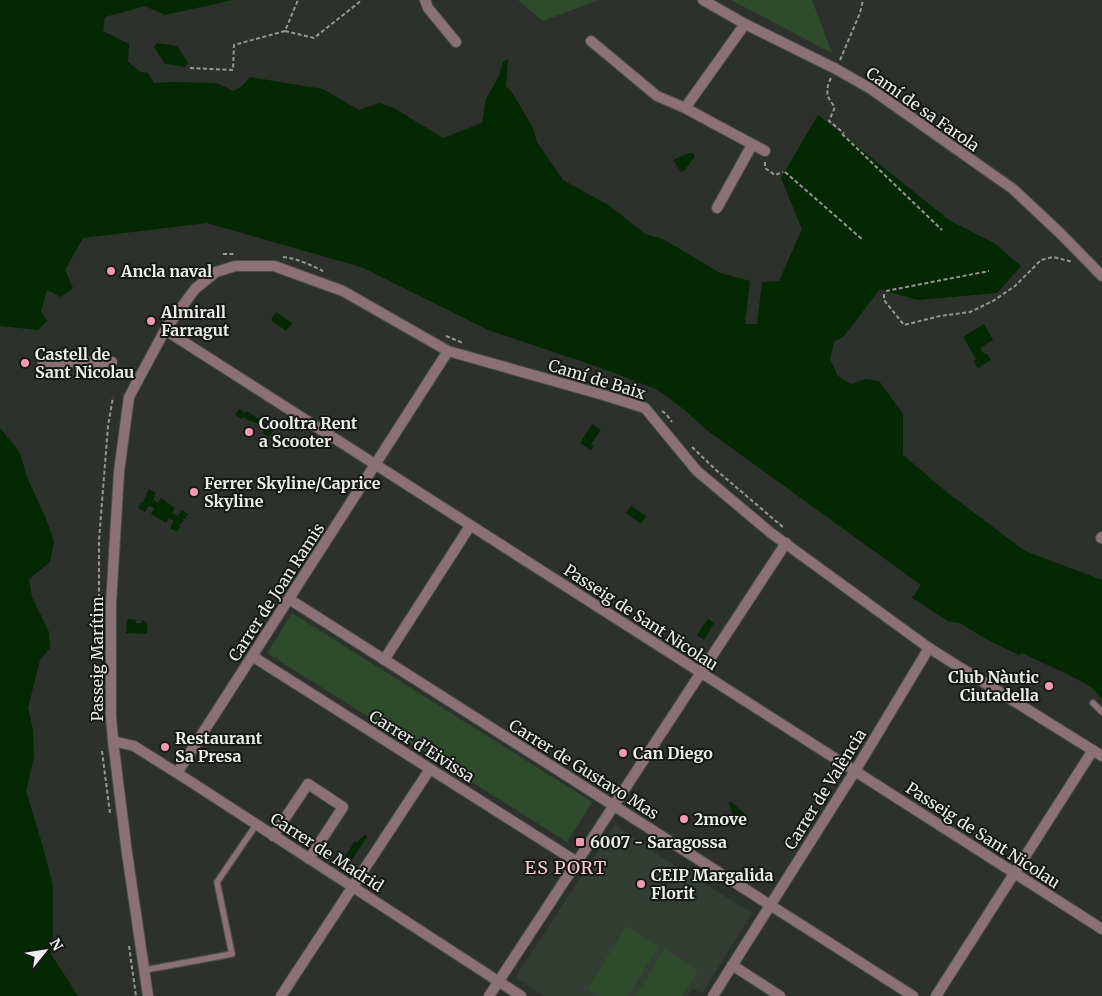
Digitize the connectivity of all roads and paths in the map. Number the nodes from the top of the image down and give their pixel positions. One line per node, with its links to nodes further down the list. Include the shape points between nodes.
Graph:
1 (298, 0): 7 (path)
2 (362, 0): 7 (path, via 314,38)
3 (425, 0): 9 (street)
4 (703, 0): 6 (street, Camí de sa Farola)
5 (864, 0): 11 (path)
6 (745, 24): 11 (street, Camí de sa Farola); 12 (street)
7 (285, 31): 10 (path, via 234,44 233,70)
8 (592, 41): 12 (street, via 658,96)
9 (456, 42)
10 (190, 68)
11 (836, 69): 16 (path, via 827,88 829,100 835,108 829,120); 21 (street, Camí de sa Farola, via 871,89 1013,189)
12 (685, 108): 13 (street)
13 (752, 145): 14 (street); 15 (street)
14 (765, 151): 17 (path, via 765,168 774,176 784,172)
15 (717, 208)
16 (942, 230)
17 (863, 240)
18 (223, 254): 19 (path)
19 (242, 255)
20 (278, 257): 23 (path, via 287,257)
21 (1092, 266): 22 (path, via 1053,257 1041,260 1015,286 970,312 904,325 884,300 885,292); 24 (street, Camí de sa Farola)
22 (989, 271)
23 (324, 272)
24 (1102, 276)
25 (165, 330): 28 (street, Camí de Baix, via 195,289 216,272 235,266 274,266 342,291); 34 (street, Passeig de Sant Nicolau); 45 (street, Passeig Marítim, via 129,397 119,472 111,604)
26 (444, 336): 27 (path)
27 (468, 345)
28 (448, 351): 34 (street, Carrer de Joan Ramis); 37 (street, Camí de Baix, via 645,408 697,471)
29 (43, 362): 30 (street)
30 (112, 362)
31 (660, 409): 32 (path)
32 (675, 427)
33 (692, 446): 36 (path)
34 (375, 465): 35 (street, Passeig de Sant Nicolau); 38 (street, Carrer de Joan Ramis)
35 (470, 526): 41 (street); 42 (street, Passeig de Sant Nicolau)
36 (787, 530)
37 (786, 543): 39 (street, Camí de Baix); 42 (street)
38 (288, 600): 40 (street, Carrer de Joan Ramis); 41 (street, Carrer de Gustavo Mas)
39 (929, 648): 46 (street, Camí de Baix); 48 (street, Carrer de València)
40 (252, 656): 47 (street, Carrer d'Eivissa); 49 (street, Carrer de Joan Ramis)
41 (384, 660): 50 (street, Carrer de Gustavo Mas)
42 (701, 673): 48 (street, Passeig de Sant Nicolau); 50 (street)
43 (1093, 703): 44 (lane)
44 (1102, 712)
45 (113, 741): 49 (street, Carrer de Madrid, via 134,746); 60 (street, Passeig Marítim)
46 (1098, 753): 55 (street)
47 (430, 769): 54 (street, Carrer d'Eivissa); 56 (street)
48 (855, 771): 55 (street, Passeig de Sant Nicolau); 57 (street, Carrer de València)
49 (177, 774): 51 (street, Carrer de Madrid)
50 (614, 806): 54 (street); 57 (street, Carrer de Gustavo Mas)
51 (256, 825): 52 (street, Carrer de Madrid); 60 (lane, via 217,882 232,954)
52 (273, 836): 53 (street, Carrer de Madrid); 53 (street, via 308,784 343,807)
53 (309, 859): 56 (street, Carrer de Madrid)
54 (577, 862): 61 (street)
55 (1014, 873): 58 (street, Passeig de Sant Nicolau); 69 (street)
56 (353, 887): 61 (street, Carrer de Madrid); 63 (street)
57 (770, 905): 59 (street, Carrer de València); 68 (street, Carrer de Gustavo Mas)
58 (1102, 929)
59 (732, 965): 66 (street, Carrer de València); 67 (street)
60 (144, 970): 62 (street, Passeig Marítim)
61 (498, 981): 64 (street); 65 (street, Carrer de Madrid)
62 (148, 996)
63 (281, 996)
64 (489, 996)
65 (521, 996)
66 (713, 996)
67 (780, 996)
68 (913, 996)
69 (936, 996)

